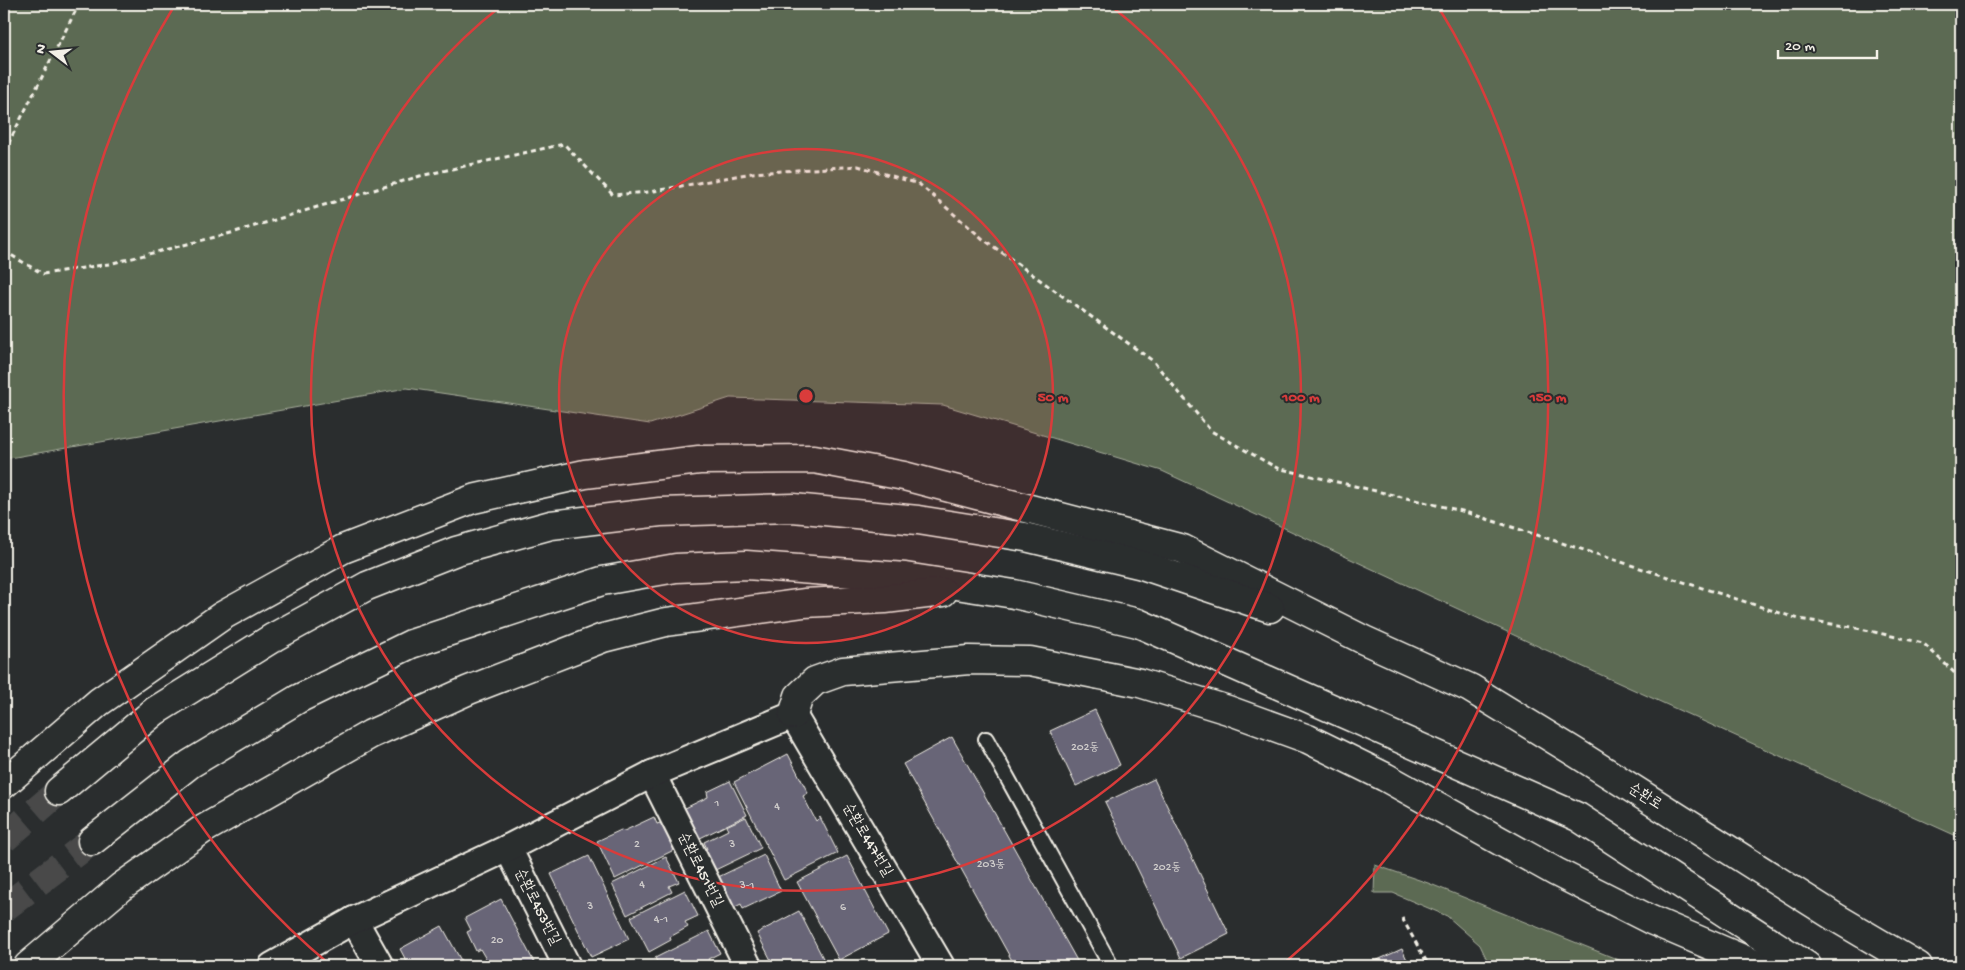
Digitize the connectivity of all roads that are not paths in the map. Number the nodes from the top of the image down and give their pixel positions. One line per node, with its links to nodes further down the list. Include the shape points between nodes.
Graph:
1 (979, 588): 8 (main road, via 905,577 746,566 676,568 602,580 411,644 298,699 190,764); 12 (main road, via 885,599 804,603 666,622 603,638 524,668 370,734 202,830 120,887); 19 (main road, via 1138,623 1578,817)
2 (1364, 640): 6 (main road, via 1183,549 1103,526 904,476 814,459 699,460 585,474 473,500 343,549 214,621 99,702); 7 (main road, via 1142,565 1025,538 918,520 793,508 651,513 551,525 456,551 367,586 274,637 155,711); 20 (main road, 순환로, via 1470,688)
3 (793, 715): 5 (street); 11 (street, 순환로447번길); 18 (main road, via 799,696 815,681 843,671 969,660 1030,662 1140,683 1308,739 1650,920)
4 (986, 740): 17 (lane)
5 (652, 774): 9 (street); 16 (street, 순환로451번길)
6 (4, 784)
7 (59, 791)
8 (92, 841)
9 (508, 848): 10 (street); 15 (street, 순환로453번길)
10 (354, 920): 13 (street); 14 (street)
11 (936, 965)
12 (28, 966)
13 (272, 966)
14 (380, 966)
15 (567, 966)
16 (748, 966)
17 (1111, 966)
18 (1760, 966)
19 (1807, 966)
20 (1918, 966)

